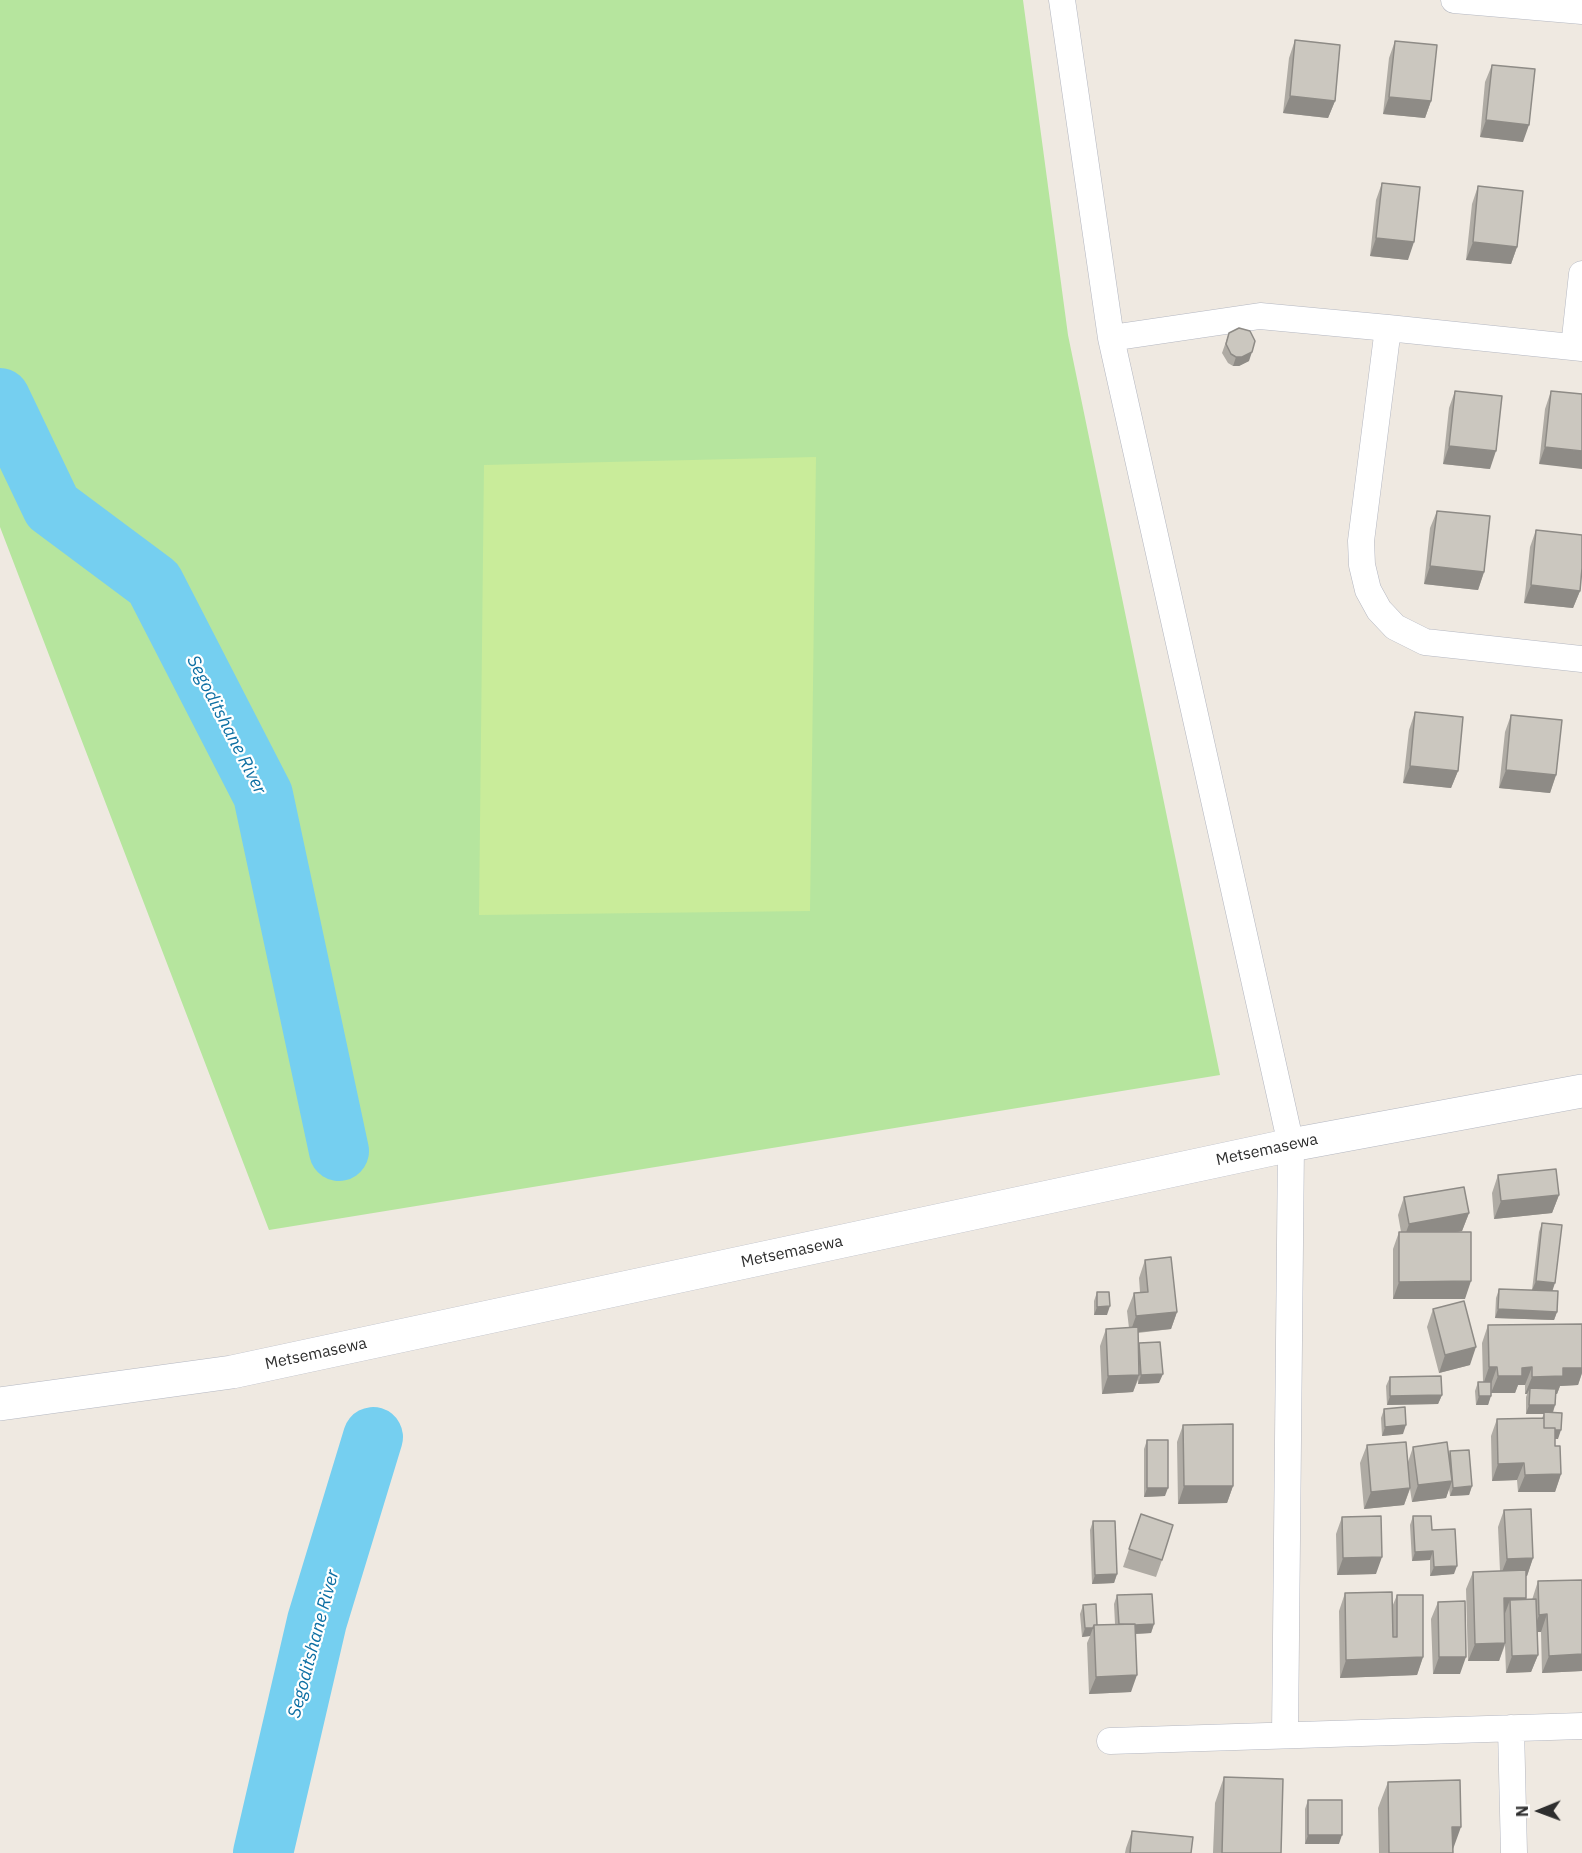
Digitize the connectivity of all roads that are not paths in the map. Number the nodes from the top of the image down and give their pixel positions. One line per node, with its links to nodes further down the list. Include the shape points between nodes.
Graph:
1 (1062, 0): 6 (street)
2 (1454, 0): 3 (street)
3 (1582, 11)
4 (1582, 274): 7 (street)
5 (1388, 328): 6 (street, via 1260,316); 7 (street); 8 (street, via 1361,541 1368,590 1379,610 1395,627 1425,642)
6 (1111, 338): 10 (street)
7 (1578, 347)
8 (1582, 659)
9 (1582, 1091): 10 (street, Metsemasewa)
10 (1291, 1145): 11 (street, Metsemasewa, via 231,1372); 14 (street)
11 (0, 1404)
12 (1582, 1726): 13 (street)
13 (1511, 1728): 14 (street); 16 (street)
14 (1285, 1736): 15 (street)
15 (1110, 1740)
16 (1514, 1853)

